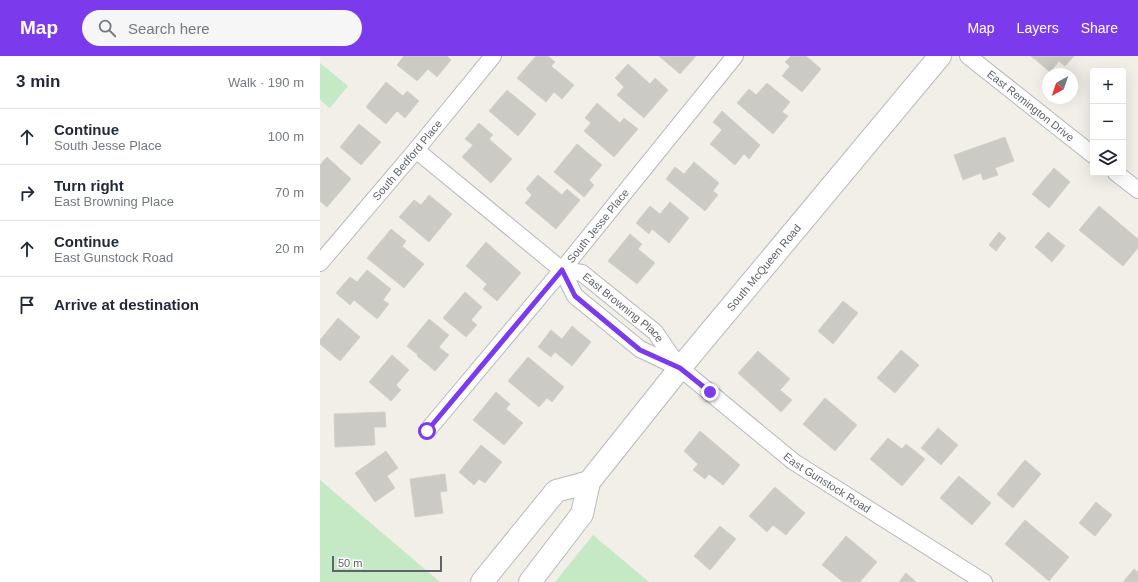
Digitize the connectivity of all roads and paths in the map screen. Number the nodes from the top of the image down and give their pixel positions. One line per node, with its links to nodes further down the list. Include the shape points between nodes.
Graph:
1 (493, 56): 5 (street, South Bedford Place)
2 (735, 56): 10 (street, South Jesse Place)
3 (940, 56): 11 (main road, South McQueen Road)
4 (968, 56): 6 (street, East Remington Drive)
5 (416, 150): 9 (street, South Bedford Place); 10 (street, East Browning Place)
6 (1090, 153)
7 (1120, 176): 8 (street)
8 (1138, 190)
9 (320, 263)
10 (562, 270): 11 (street, East Browning Place, via 575,296 581,301 640,350); 11 (street, East Browning Place, via 582,273 655,332); 12 (street, South Jesse Place)
11 (680, 368): 13 (main road, South McQueen Road); 16 (street, East Gunstock Road, via 794,462)
12 (427, 431)
13 (589, 482): 14 (main road, via 556,491); 15 (main road, South McQueen Road, via 582,514)
14 (482, 582)
15 (530, 582)
16 (984, 582)

